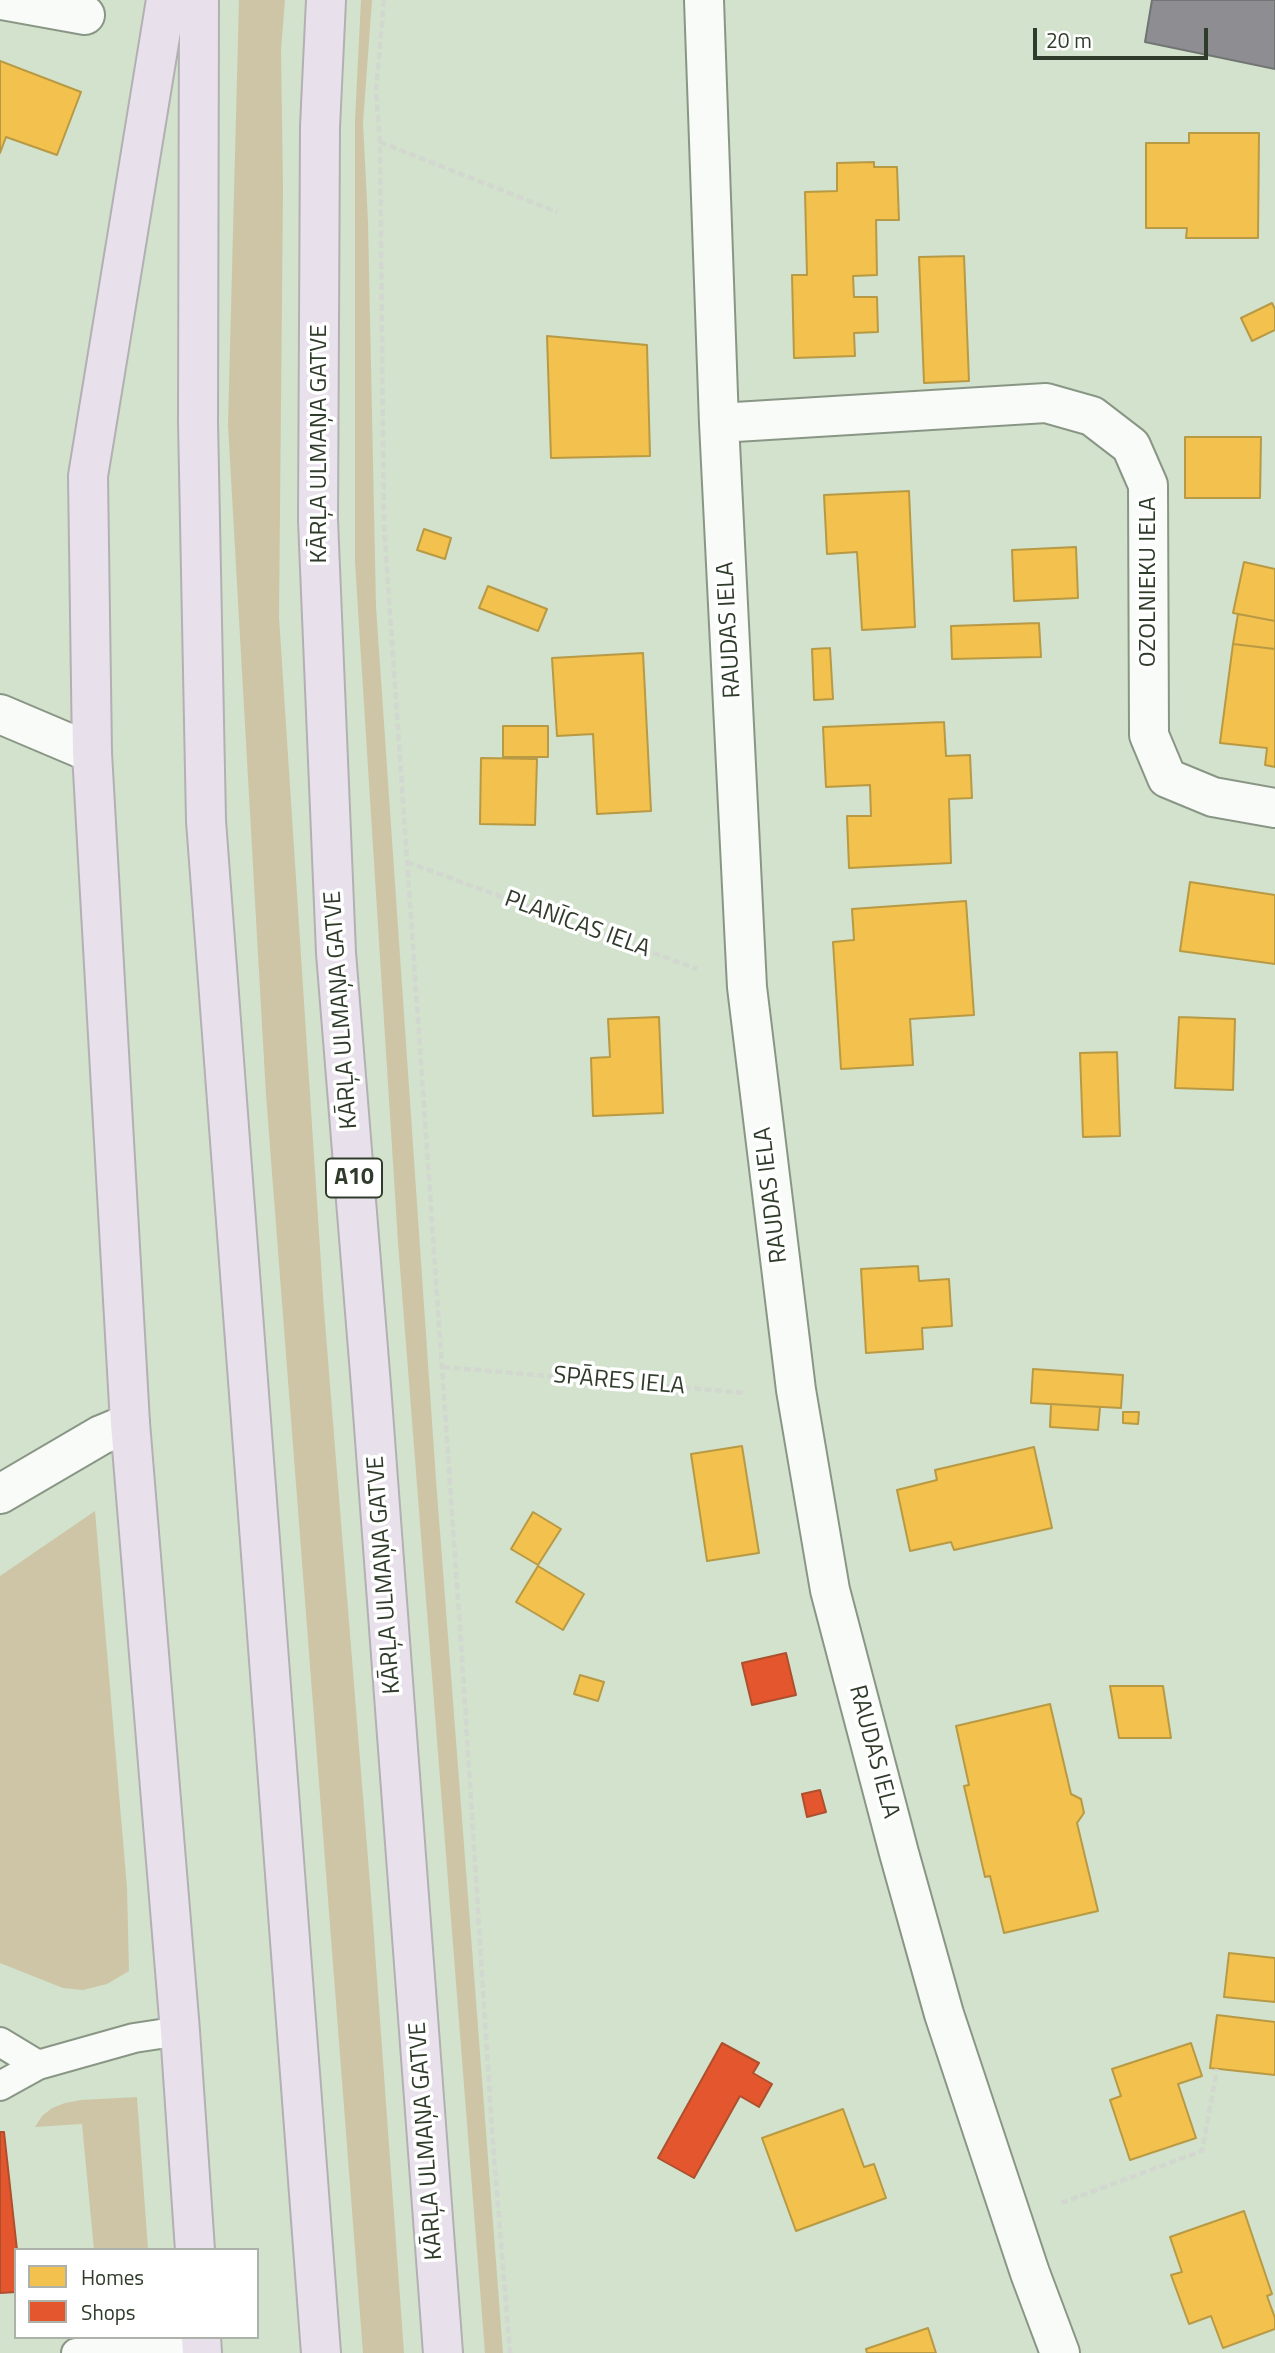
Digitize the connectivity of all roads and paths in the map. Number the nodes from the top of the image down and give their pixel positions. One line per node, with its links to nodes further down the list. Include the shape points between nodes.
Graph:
1 (2, 0): 7 (street)
2 (166, 0): 12 (highway, via 88,476)
3 (199, 0): 29 (highway, via 198,422 206,821)
4 (326, 0): 30 (highway, KĀRĻA ULMAŅA GATVE / A10, via 320,127 318,520 336,953)
5 (384, 0): 8 (path, via 376,91)
6 (704, 0): 10 (street, RAUDAS IELA)
7 (85, 15)
8 (380, 142): 9 (path); 14 (path, via 384,526)
9 (557, 212)
10 (719, 423): 13 (street, OZOLNIEKU IELA, via 1046,403 1092,416 1131,446 1148,485 1149,735 1167,778 1213,797); 15 (street, RAUDAS IELA)
11 (0, 714): 12 (street)
12 (92, 753): 18 (highway)
13 (1275, 808)
14 (407, 862): 15 (path, PLANĪCAS IELA); 16 (path)
15 (747, 987): 17 (street, RAUDAS IELA)
16 (443, 1367): 17 (path, SPĀRES IELA, via 771,1395); 31 (path)
17 (796, 1390): 32 (street, RAUDAS IELA, via 831,1590 903,1866 944,2014)
18 (130, 1423): 19 (street); 20 (highway)
19 (0, 1494)
20 (180, 2031): 22 (lane, via 134,2038); 26 (highway)
21 (0, 2042): 22 (lane)
22 (38, 2065): 24 (lane)
23 (1217, 2068): 25 (path, via 1202,2151 1059,2204)
24 (0, 2086)
25 (1062, 2214)
26 (195, 2248)
27 (201, 2345): 28 (lane)
28 (76, 2353)
29 (321, 2353)
30 (443, 2353)
31 (510, 2353)
32 (1060, 2353)

